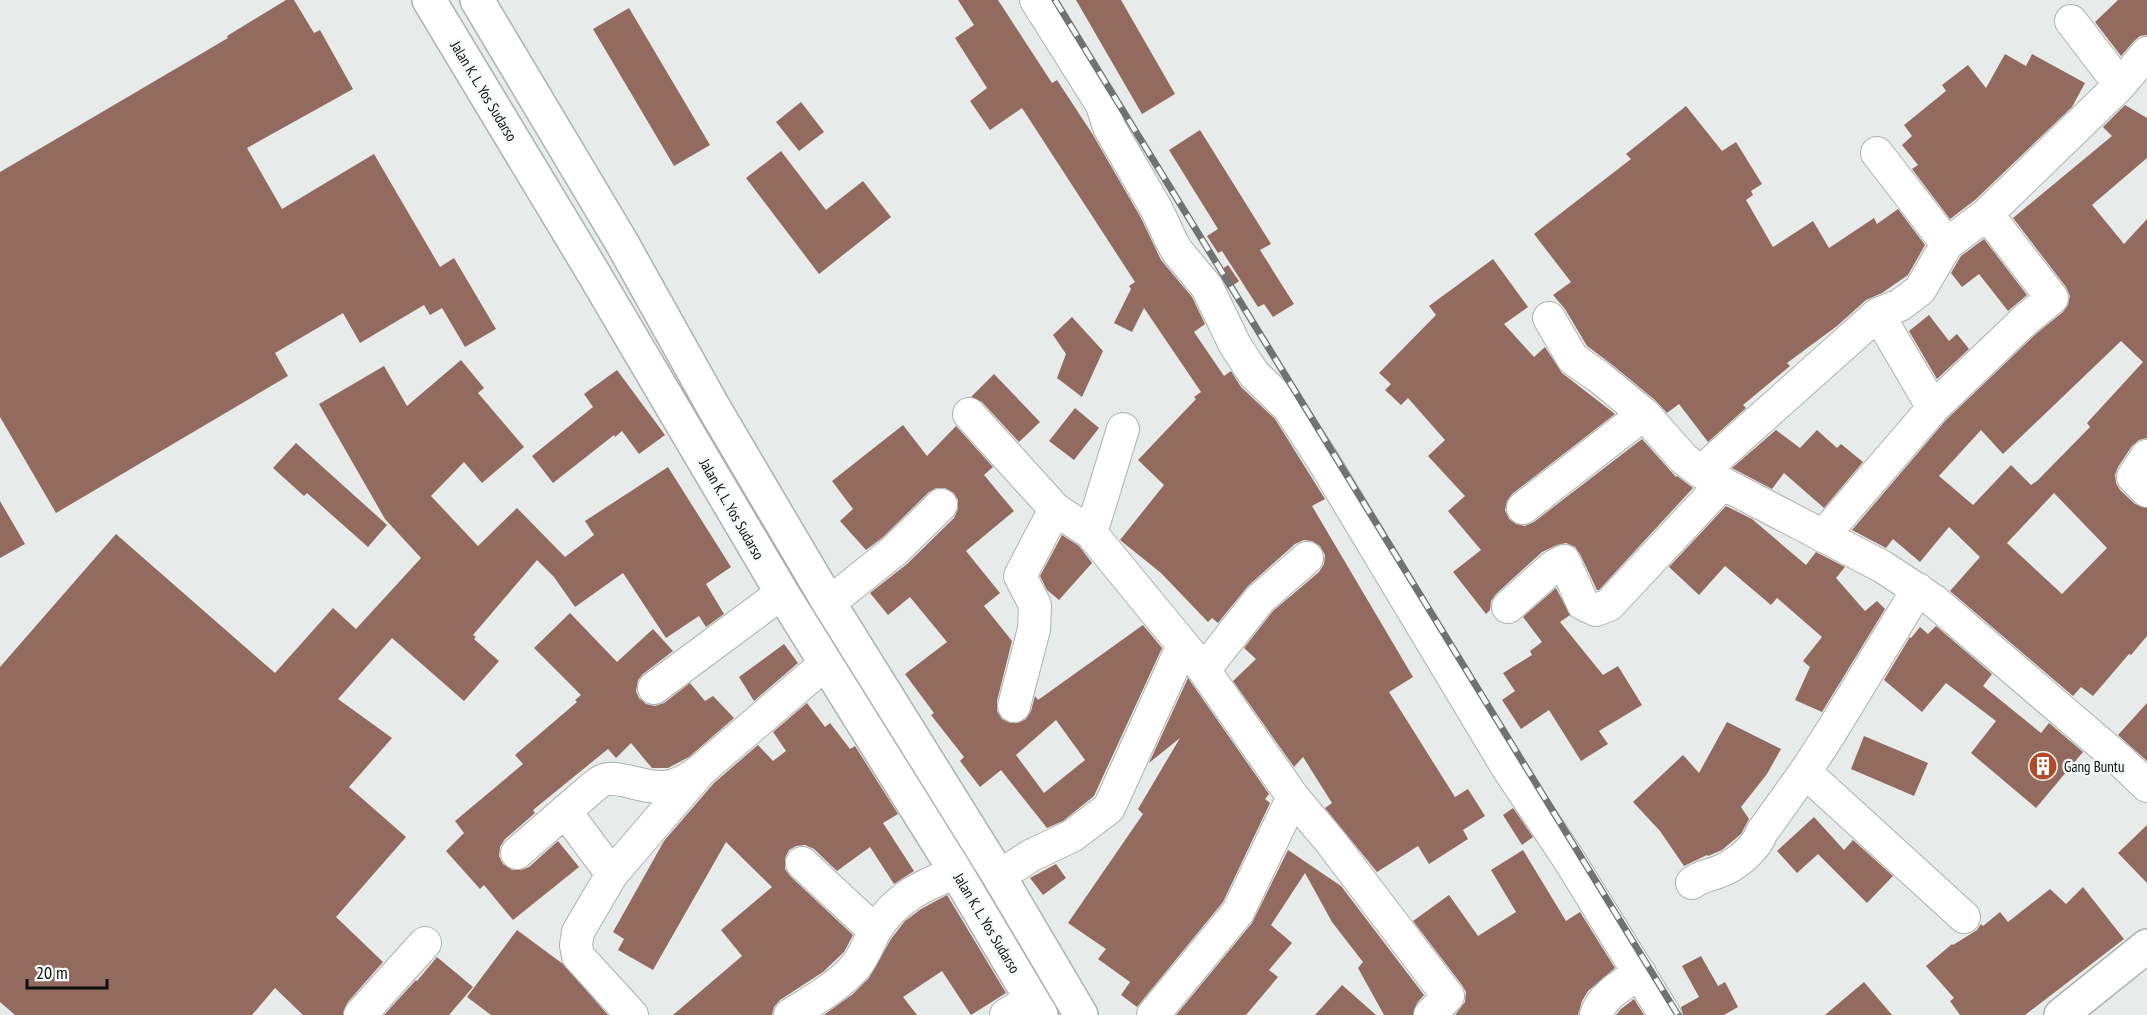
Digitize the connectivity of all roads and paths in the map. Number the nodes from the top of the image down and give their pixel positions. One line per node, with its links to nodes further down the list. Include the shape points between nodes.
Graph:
1 (429, 0): 26 (main road, Jalan K. L. Yos Sudarso)
2 (477, 0): 27 (main road)
3 (1036, 0): 49 (street, via 1102,105 1109,127 1177,251 1207,287 1235,345 1254,374 1289,408 1307,435 1508,767)
4 (2071, 21): 6 (street)
5 (2147, 53): 6 (street)
6 (2120, 85): 8 (street)
7 (1878, 153): 9 (street)
8 (1986, 214): 9 (street); 12 (street, via 2052,298)
9 (1947, 244): 10 (street, via 1920,290 1900,305)
10 (1878, 314): 12 (street); 17 (street)
11 (1549, 318): 14 (street, via 1573,359)
12 (1933, 408): 23 (street)
13 (969, 414): 21 (street)
14 (1644, 414): 17 (street, via 1684,459); 20 (street)
15 (1123, 429): 22 (street)
16 (2147, 456): 18 (street, via 2133,477)
17 (1712, 478): 23 (street); 28 (street, via 1609,605 1596,610 1583,604 1564,561)
18 (2147, 491)
19 (941, 505): 27 (street, via 894,551)
20 (1523, 507)
21 (1055, 509): 22 (street); 33 (street, via 1020,576 1035,605 1034,628)
22 (1091, 533): 29 (street)
23 (1823, 536): 25 (street)
24 (1307, 558): 31 (street, via 1260,599)
25 (1918, 589): 35 (street); 36 (street)
26 (782, 593): 30 (main road, Jalan K. L. Yos Sudarso); 32 (street)
27 (829, 603): 43 (main road)
28 (1508, 608)
29 (1184, 645): 31 (street); 43 (street, via 1109,808 1072,836)
30 (825, 664): 34 (street); 41 (main road, Jalan K. L. Yos Sudarso)
31 (1204, 670): 37 (street)
32 (654, 688)
33 (1014, 706)
34 (702, 770): 38 (street, via 685,783 665,788 604,780); 42 (street)
35 (1805, 772): 44 (street, via 1758,842 1736,862); 45 (street)
36 (2147, 786)
37 (1293, 797): 55 (street, via 1238,912); 56 (street, via 1448,996)
38 (565, 811): 39 (street); 42 (street)
39 (517, 853)
40 (802, 863): 46 (street)
41 (956, 872): 46 (street, via 902,899); 50 (main road, Jalan K. L. Yos Sudarso)
42 (612, 874): 52 (street, via 578,932 576,945 578,956)
43 (999, 876): 54 (main road)
44 (1692, 883)
45 (1964, 916)
46 (875, 931): 53 (street, via 856,966)
47 (425, 943): 51 (street)
48 (2147, 946): 59 (main road)
49 (1640, 973): 57 (street, via 1608,996); 58 (street)
50 (1026, 1010)
51 (360, 1015)
52 (632, 1015)
53 (790, 1015)
54 (1081, 1015)
55 (1153, 1015)
56 (1430, 1015)
57 (1596, 1015)
58 (1665, 1015)
59 (2061, 1015)

